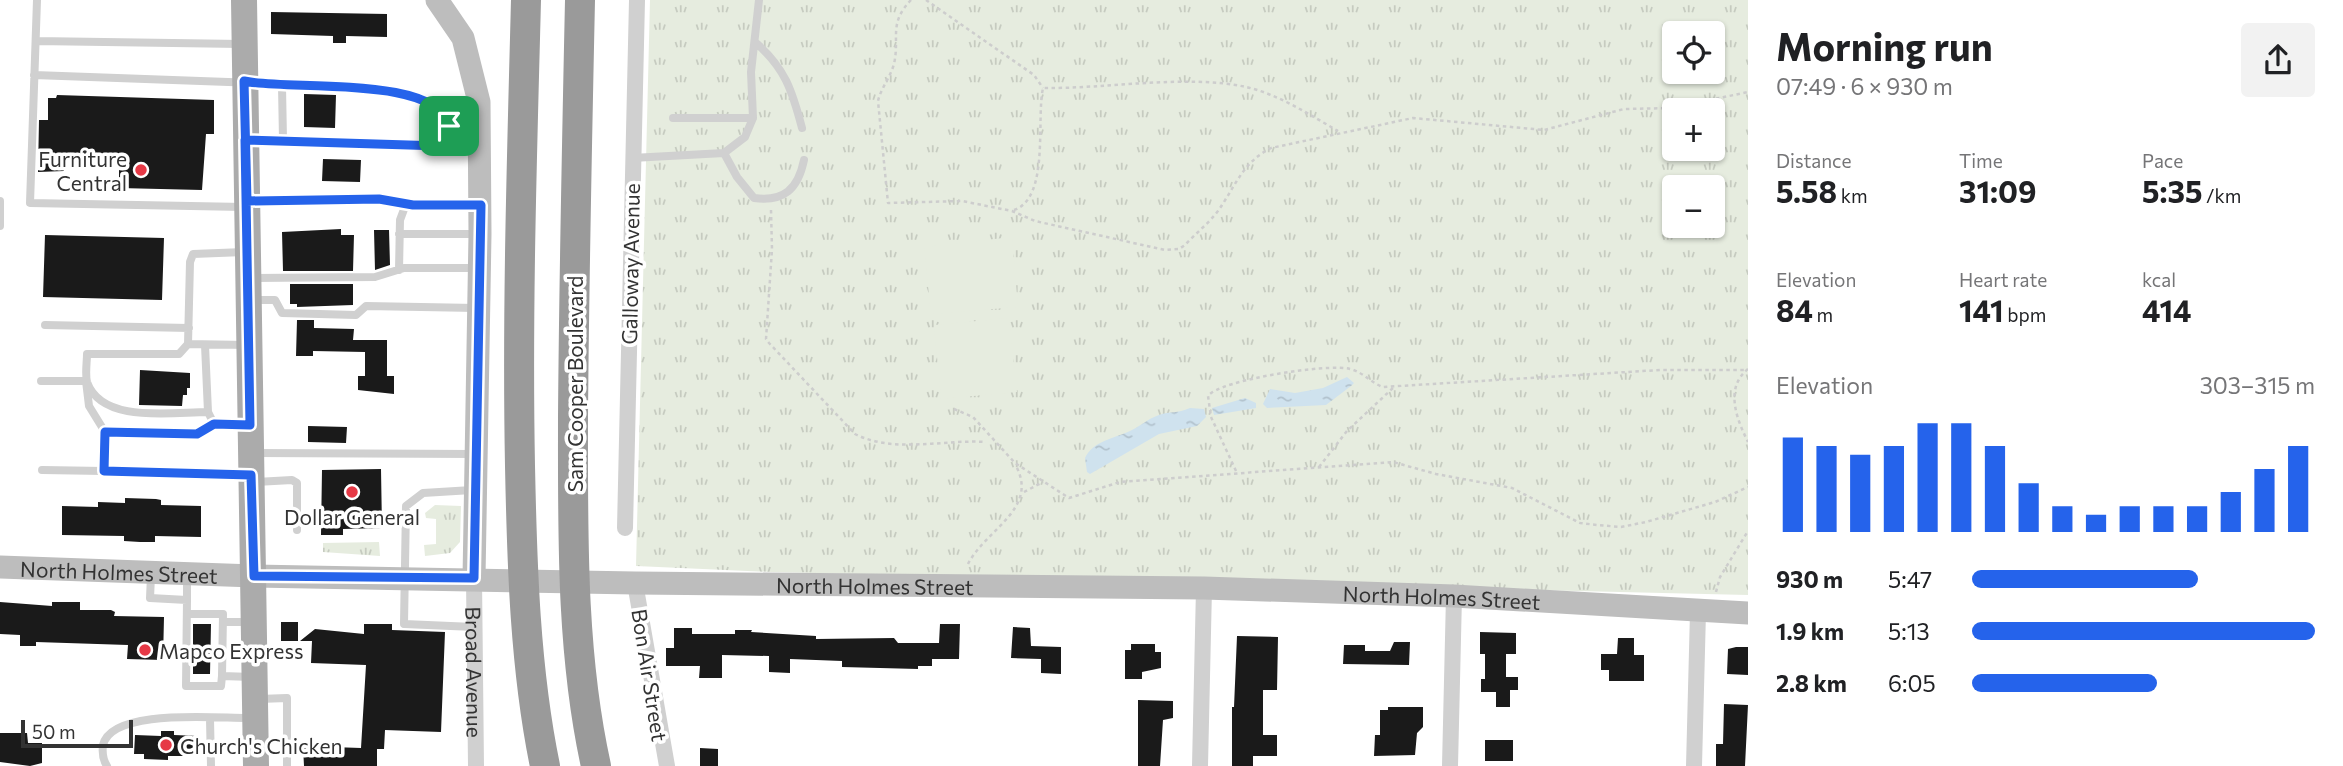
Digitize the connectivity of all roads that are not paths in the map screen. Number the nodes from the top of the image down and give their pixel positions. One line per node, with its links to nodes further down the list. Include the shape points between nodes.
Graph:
1 (37, 0): 9 (lane)
2 (244, 0): 11 (main road)
3 (437, 0): 27 (main road, Broad Avenue, via 463,38 476,83)
4 (512, 0): 23 (highway)
5 (526, 0): 23 (highway)
6 (580, 0): 82 (highway, Sam Cooper Boulevard, via 573,530)
7 (637, 0): 21 (street, Galloway Avenue)
8 (759, 0): 10 (lane)
9 (36, 41): 11 (lane); 12 (lane)
10 (755, 42): 16 (lane); 17 (lane, via 775,59 787,80)
11 (244, 44): 13 (main road)
12 (34, 75): 13 (lane); 25 (lane, via 30,203)
13 (244, 81): 14 (lane); 18 (main road)
14 (282, 86): 19 (lane); 19 (lane, via 369,87 408,96 439,108 449,126 441,146)
15 (673, 118): 16 (lane)
16 (753, 118): 20 (lane, via 745,137)
17 (802, 128)
18 (245, 140): 19 (lane); 25 (main road)
19 (282, 140)
20 (724, 153): 21 (lane); 22 (lane, via 754,198 770,200 796,183)
21 (632, 158): 52 (street, Galloway Avenue)
22 (804, 160)
23 (521, 190): 81 (highway, via 521,521 528,630)
24 (0, 201): 28 (lane)
25 (247, 204): 26 (lane, via 379,199); 31 (main road)
26 (406, 204): 27 (lane); 29 (lane)
27 (481, 205): 30 (main road, Broad Avenue)
28 (0, 226)
29 (399, 234): 30 (lane); 33 (lane)
30 (480, 234): 32 (main road, Broad Avenue)
31 (247, 252): 34 (main road); 37 (lane, via 193,254)
32 (480, 268): 33 (lane); 35 (main road, Broad Avenue)
33 (399, 270): 34 (lane, via 375,277)
34 (248, 289): 35 (lane, via 275,300 282,313 356,315 366,306); 40 (main road)
35 (479, 308): 47 (main road, Broad Avenue)
36 (45, 325): 37 (lane)
37 (189, 328): 38 (lane)
38 (188, 344): 39 (lane); 41 (lane, via 179,354 88,354)
39 (205, 345): 40 (lane); 43 (lane)
40 (249, 345): 45 (main road)
41 (86, 380): 42 (lane); 43 (lane, via 100,400 116,411); 46 (lane, via 89,406)
42 (41, 381)
43 (208, 412): 44 (lane)
44 (214, 424): 45 (lane); 46 (lane, via 197,434)
45 (250, 425): 49 (main road)
46 (105, 432): 50 (lane)
47 (476, 454): 49 (lane); 51 (main road, Broad Avenue)
48 (42, 470): 50 (lane)
49 (251, 470): 50 (lane); 53 (lane, via 297,483); 57 (main road)
50 (104, 471)
51 (475, 490): 58 (lane, via 423,493 406,506); 59 (main road, Broad Avenue)
52 (625, 528)
53 (297, 530)
54 (0, 568): 55 (main road, North Holmes Street)
55 (151, 573): 56 (main road, North Holmes Street); 63 (lane, via 150,598)
56 (187, 574): 57 (main road, North Holmes Street); 63 (lane)
57 (254, 576): 58 (main road, North Holmes Street); 68 (main road)
58 (404, 578): 59 (main road, North Holmes Street); 69 (lane, via 404,624)
59 (474, 578): 60 (main road, North Holmes Street); 69 (street, Broad Avenue)
60 (635, 583): 61 (main road, North Holmes Street); 83 (street, Bon Air Street)
61 (1204, 588): 62 (main road, North Holmes Street); 84 (street)
62 (1454, 596): 64 (main road, North Holmes Street); 85 (street)
63 (187, 600): 66 (lane)
64 (1706, 612): 65 (main road, North Holmes Street); 86 (street)
65 (1748, 613)
66 (187, 614): 67 (lane, via 223,614); 73 (lane, via 186,685 221,686)
67 (223, 622): 68 (lane); 71 (lane)
68 (254, 622): 74 (main road)
69 (474, 626): 80 (street, Broad Avenue)
70 (210, 647): 71 (lane)
71 (222, 647): 73 (lane)
72 (210, 668): 73 (lane)
73 (222, 672): 74 (lane)
74 (255, 698): 75 (lane); 78 (main road); 79 (lane, via 287,698)
75 (210, 719): 76 (lane, via 149,719 116,727 103,746); 77 (lane)
76 (107, 766)
77 (211, 766)
78 (256, 766)
79 (287, 766)
80 (476, 766)
81 (545, 766)
82 (596, 766)
83 (667, 766)
84 (1200, 766)
85 (1450, 766)
86 (1694, 766)

